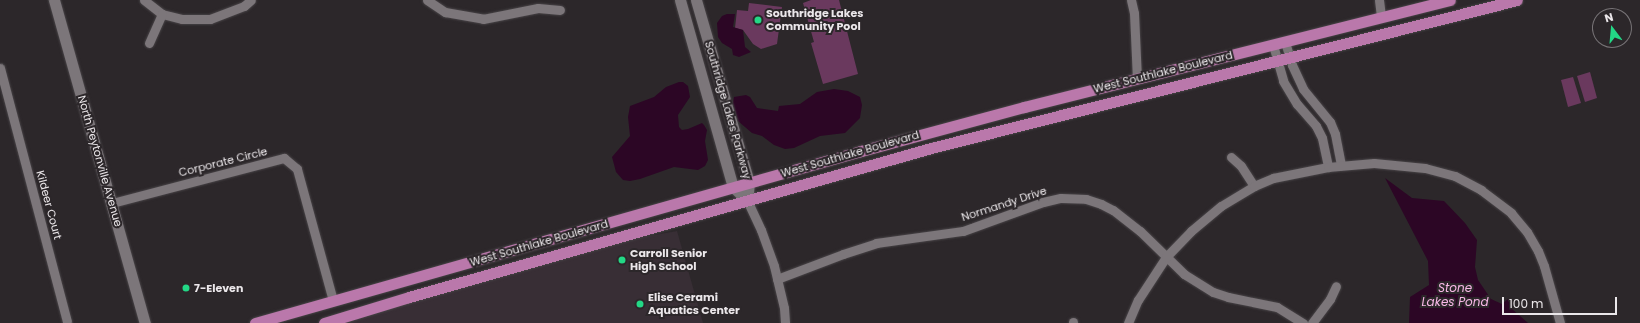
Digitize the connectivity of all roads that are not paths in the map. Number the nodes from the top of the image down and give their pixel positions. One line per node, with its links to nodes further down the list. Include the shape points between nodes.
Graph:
1 (54, 0): 29 (street, North Peytonville Avenue)
2 (144, 0): 12 (street)
3 (251, 0): 12 (street, via 244,6 210,19 182,19)
4 (427, 0): 11 (street, via 445,12 483,19 538,8)
5 (680, 0): 27 (street, Southridge Lakes Parkway)
6 (696, 0): 25 (street, Southridge Lakes Parkway)
7 (1131, 0): 20 (street)
8 (1379, 0): 13 (street)
9 (1450, 0): 13 (main road, West Southlake Boulevard)
10 (1517, 0): 17 (main road, West Southlake Boulevard)
11 (560, 10)
12 (162, 14): 15 (street)
13 (1381, 17): 14 (main road, West Southlake Boulevard)
14 (1285, 42): 16 (main road, West Southlake Boulevard); 17 (street)
15 (149, 43)
16 (1273, 45): 18 (street); 20 (main road, West Southlake Boulevard)
17 (1289, 57): 18 (main road, West Southlake Boulevard); 23 (street, via 1303,89 1330,122)
18 (1276, 60): 24 (street, via 1289,93 1319,132); 28 (main road, West Southlake Boulevard, via 931,148)
19 (0, 68): 21 (street, Kildeer Court)
20 (1137, 78): 25 (main road, West Southlake Boulevard)
21 (4, 96): 34 (street, Kildeer Court)
22 (1231, 157): 26 (street, via 1241,166)
23 (1341, 165): 24 (street); 42 (street, via 1374,163 1425,168 1455,176 1492,198 1511,213 1528,232 1544,266)
24 (1328, 167): 26 (street, via 1273,178)
25 (748, 183): 27 (main road, West Southlake Boulevard); 28 (street, Southridge Lakes Parkway)
26 (1254, 186): 30 (street, via 1205,218)
27 (733, 187): 28 (street, Southridge Lakes Parkway); 33 (main road, West Southlake Boulevard)
28 (747, 200): 31 (street, via 761,230); 37 (main road, West Southlake Boulevard)
29 (112, 203): 33 (street, Corporate Circle, via 284,158 298,169); 35 (street, North Peytonville Avenue)
30 (1166, 257): 31 (street, Normandy Drive, via 1113,210 1086,199 1061,198 963,230 876,243); 39 (street, via 1138,300); 40 (street, Normandy Drive, via 1184,274 1213,292 1277,307)
31 (777, 279): 38 (street)
32 (1336, 286): 41 (street, via 1330,299)
33 (333, 301): 36 (main road, West Southlake Boulevard)
34 (68, 321)
35 (145, 323)
36 (255, 323)
37 (324, 323)
38 (785, 323)
39 (1128, 323)
40 (1303, 323)
41 (1312, 323)
42 (1560, 323)

